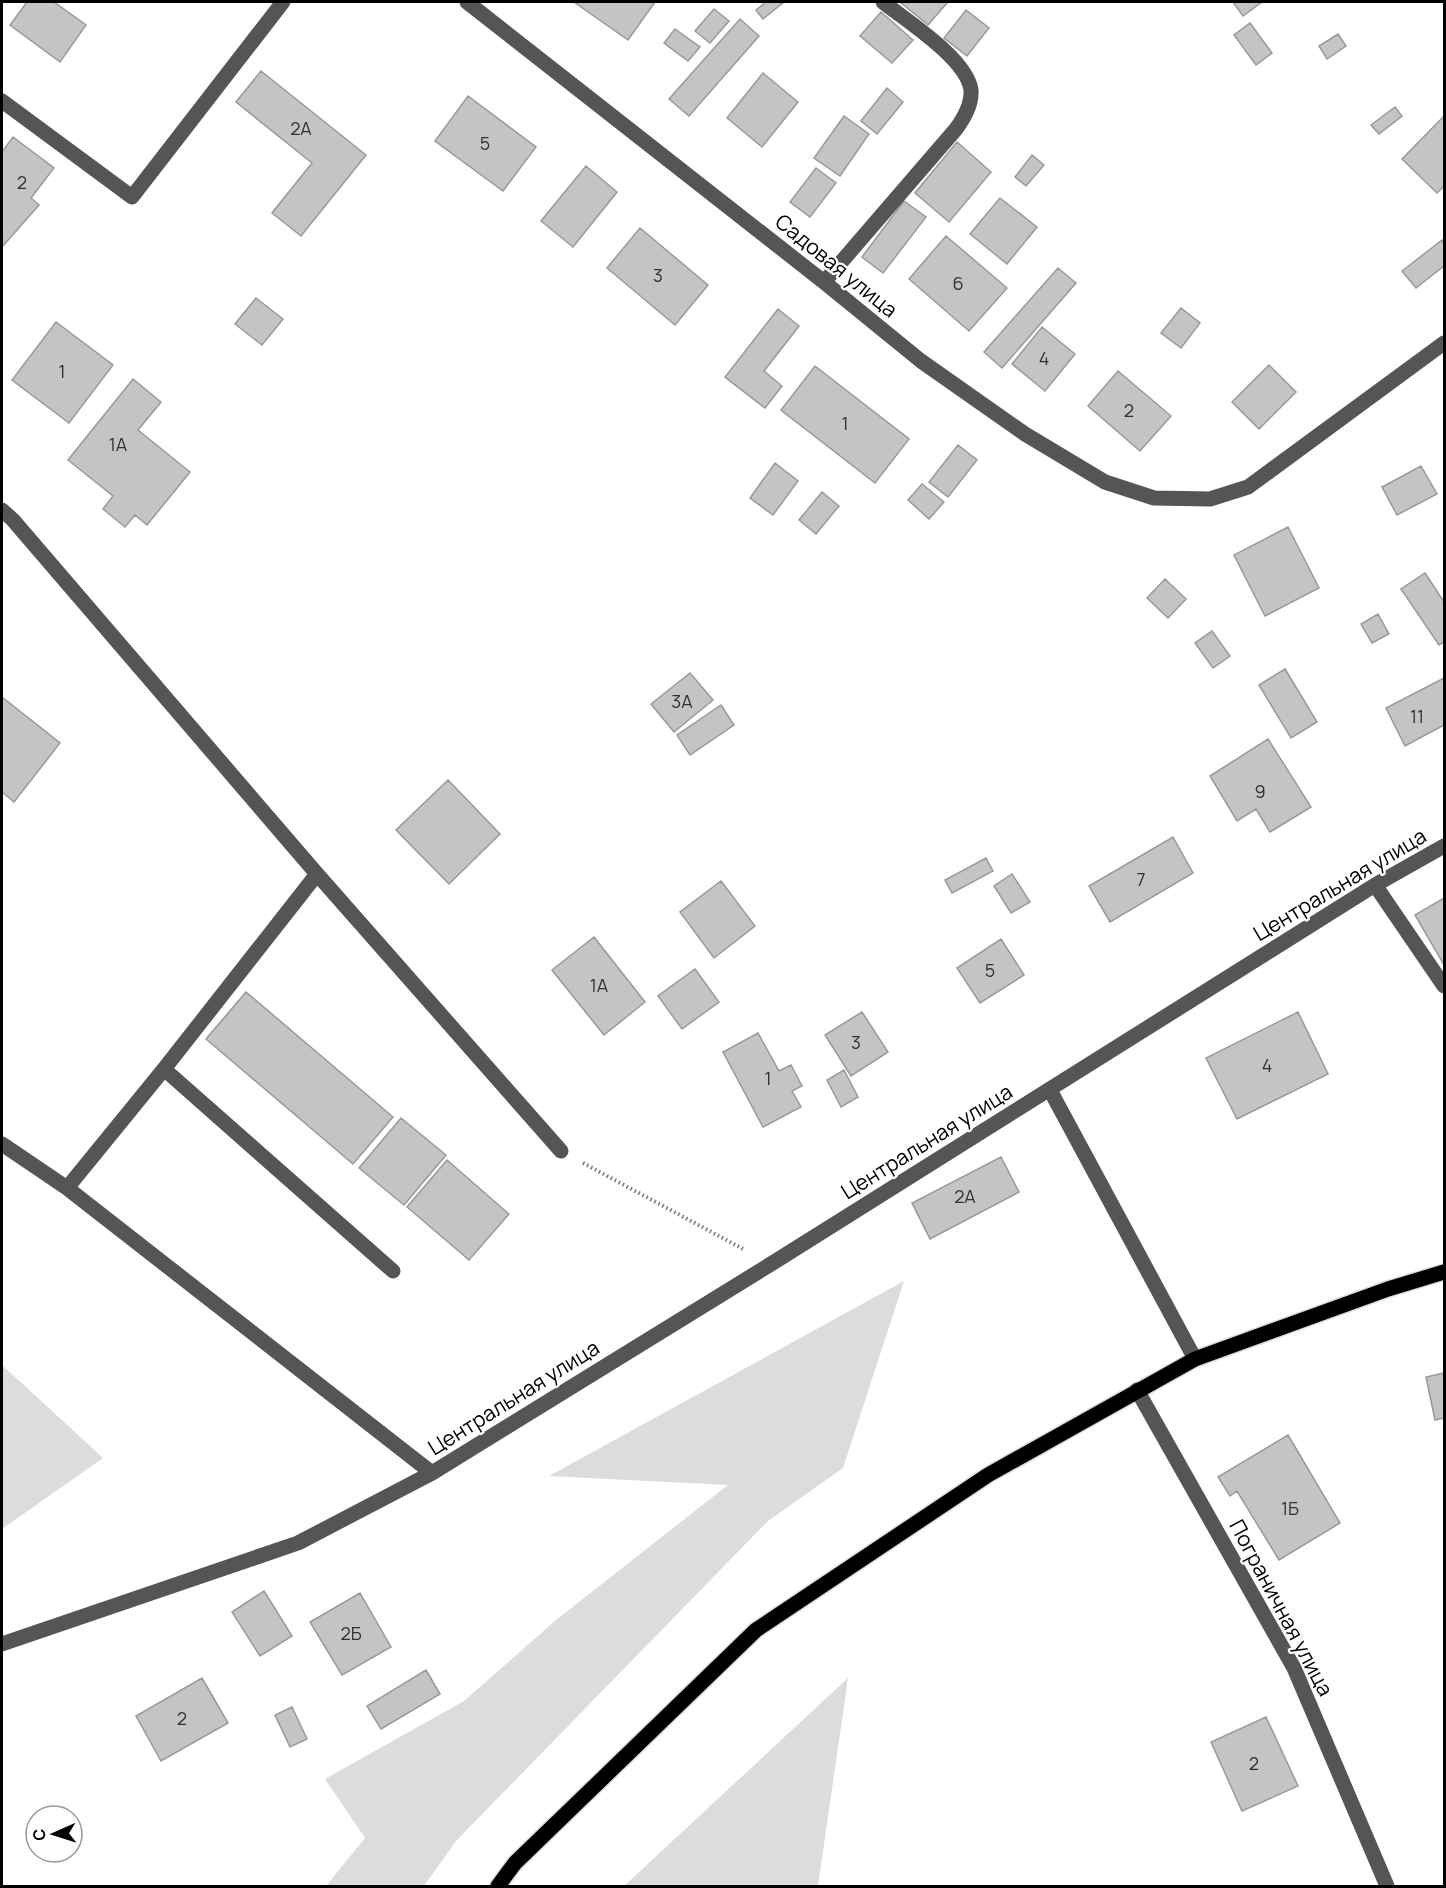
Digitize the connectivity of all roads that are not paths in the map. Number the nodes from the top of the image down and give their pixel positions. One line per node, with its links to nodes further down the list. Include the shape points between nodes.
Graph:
1 (283, 2): 4 (street, via 132,197)
2 (467, 2): 5 (street, Садовая улица)
3 (883, 2): 5 (street, via 964,72 971,91 967,112)
4 (2, 101)
5 (824, 282): 6 (street, Садовая улица, via 921,362 1025,434 1105,482 1154,498 1210,499 1248,487)
6 (1444, 343)
7 (2, 510): 9 (street)
8 (1444, 846): 10 (street, Центральная улица)
9 (317, 874): 12 (street); 15 (street)
10 (1376, 885): 11 (street); 13 (street, Центральная улица)
11 (1444, 986)
12 (164, 1069): 16 (street); 17 (street)
13 (1050, 1090): 19 (street); 21 (street, Центральная улица)
14 (2, 1144): 16 (street)
15 (561, 1151)
16 (67, 1188): 21 (street)
17 (393, 1271)
18 (1444, 1272): 19 (main road)
19 (1195, 1359): 20 (main road)
20 (1137, 1390): 23 (main road, via 987,1475 756,1630 515,1863); 24 (street, Пограничная улица, via 1294,1668)
21 (432, 1473): 22 (street, Центральная улица, via 298,1543)
22 (2, 1644)
23 (498, 1887)
24 (1387, 1887)

